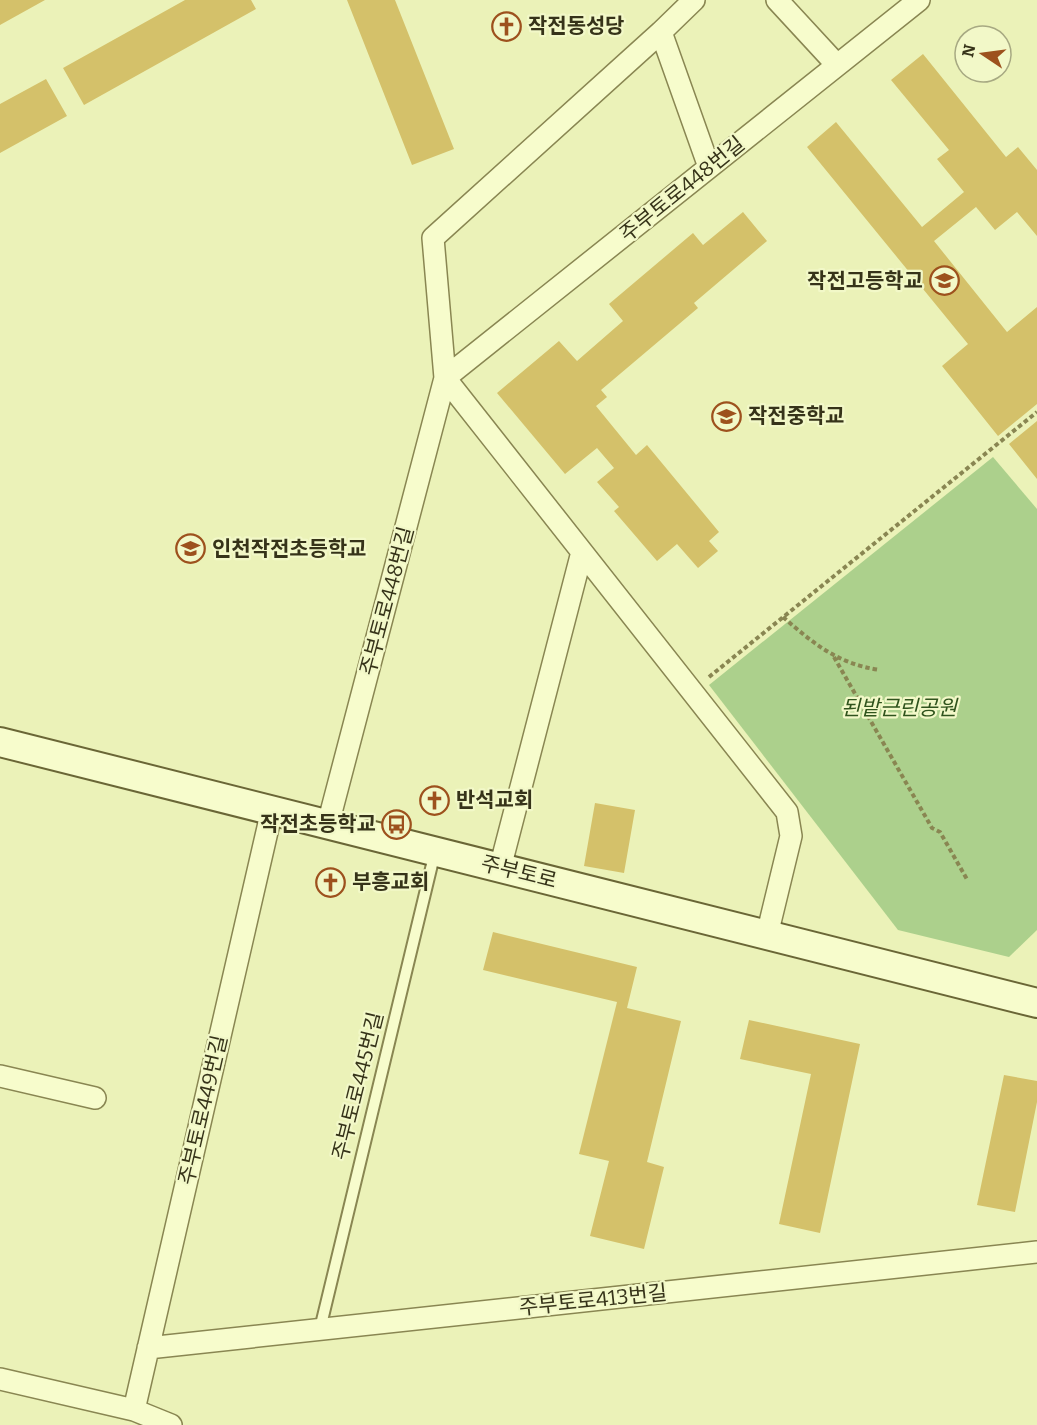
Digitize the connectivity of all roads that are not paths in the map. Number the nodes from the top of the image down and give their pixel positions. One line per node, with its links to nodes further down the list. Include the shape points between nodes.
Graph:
1 (694, 0): 4 (street, 주부토로448번길)
2 (777, 0): 5 (street)
3 (919, 0): 5 (street, 주부토로448번길)
4 (661, 32): 6 (street); 7 (street, 주부토로448번길, via 433,238)
5 (837, 65): 6 (street, 주부토로448번길)
6 (709, 167): 7 (street, 주부토로448번길)
7 (445, 378): 8 (street); 11 (street, 주부토로448번길)
8 (582, 552): 13 (street); 14 (street, via 787,812 791,836)
9 (0, 742): 10 (main road, 주부토로)
10 (272, 810): 11 (main road, 주부토로); 20 (street, 주부토로449번길)
11 (328, 824): 12 (main road, 주부토로)
12 (435, 851): 13 (main road, 주부토로); 19 (lane, 주부토로445번길)
13 (500, 868): 14 (main road, 주부토로)
14 (767, 935): 15 (main road, 주부토로)
15 (1037, 1003)
16 (0, 1076): 17 (street)
17 (95, 1098)
18 (1037, 1252): 19 (street, 주부토로413번길)
19 (320, 1329): 20 (street, 주부토로413번길)
20 (148, 1348): 22 (street, 주부토로449번길)
21 (0, 1379): 22 (street)
22 (134, 1410): 23 (street)
23 (171, 1425)

